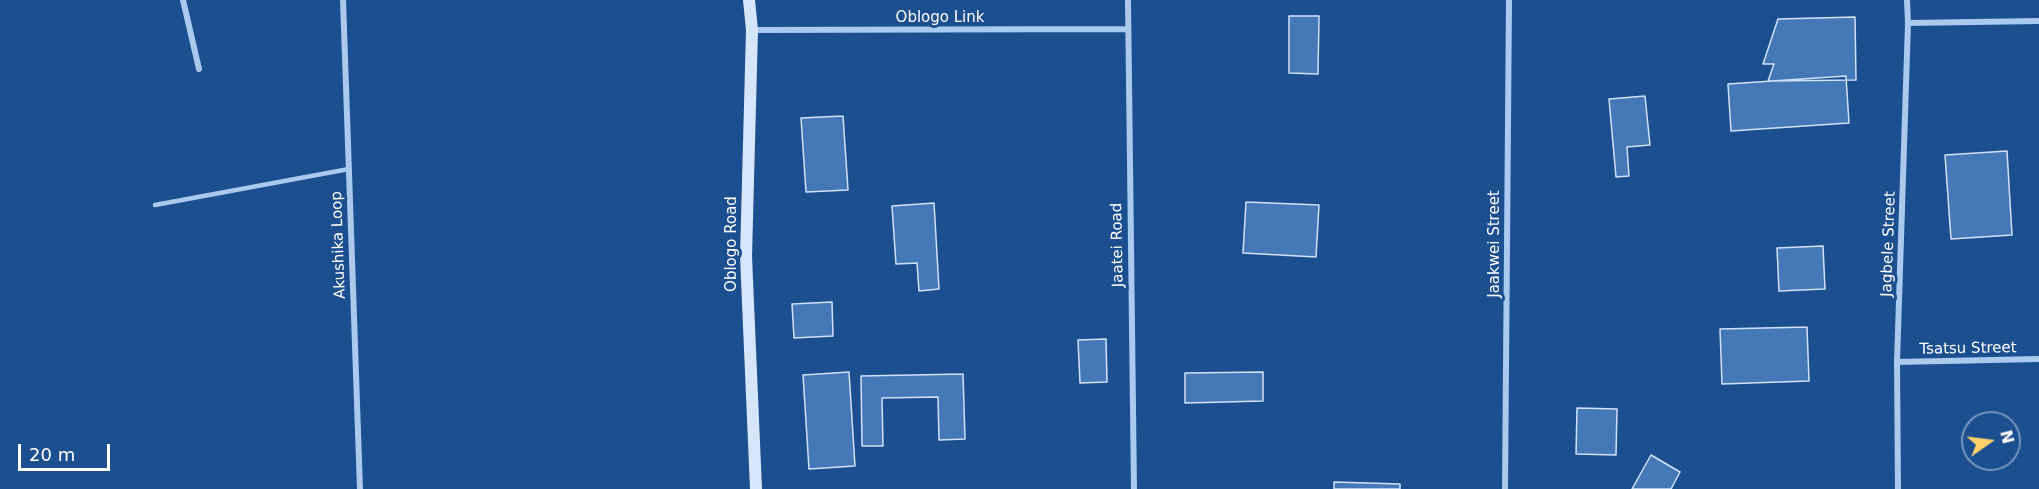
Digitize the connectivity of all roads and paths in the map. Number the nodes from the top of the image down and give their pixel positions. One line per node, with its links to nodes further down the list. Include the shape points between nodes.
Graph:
1 (183, 0): 11 (street)
2 (342, 0): 12 (street, Akushika Loop)
3 (749, 0): 10 (main road, Oblogo Road)
4 (1128, 0): 9 (street, Jaatei Road)
5 (1509, 0): 19 (street, Jaakwei Street)
6 (1907, 0): 8 (street, Jagbele Street)
7 (2039, 21): 8 (street)
8 (1908, 23): 15 (street, Jagbele Street)
9 (1127, 29): 10 (street, Oblogo Link); 18 (street, Jaatei Road)
10 (752, 30): 17 (main road, Oblogo Road, via 746,256)
11 (199, 69)
12 (349, 169): 13 (lane); 16 (street, Akushika Loop)
13 (155, 206)
14 (2039, 359): 15 (street, Tsatsu Street)
15 (1897, 362): 20 (street, Jagbele Street)
16 (360, 489)
17 (756, 489)
18 (1134, 489)
19 (1505, 489)
20 (1898, 489)

